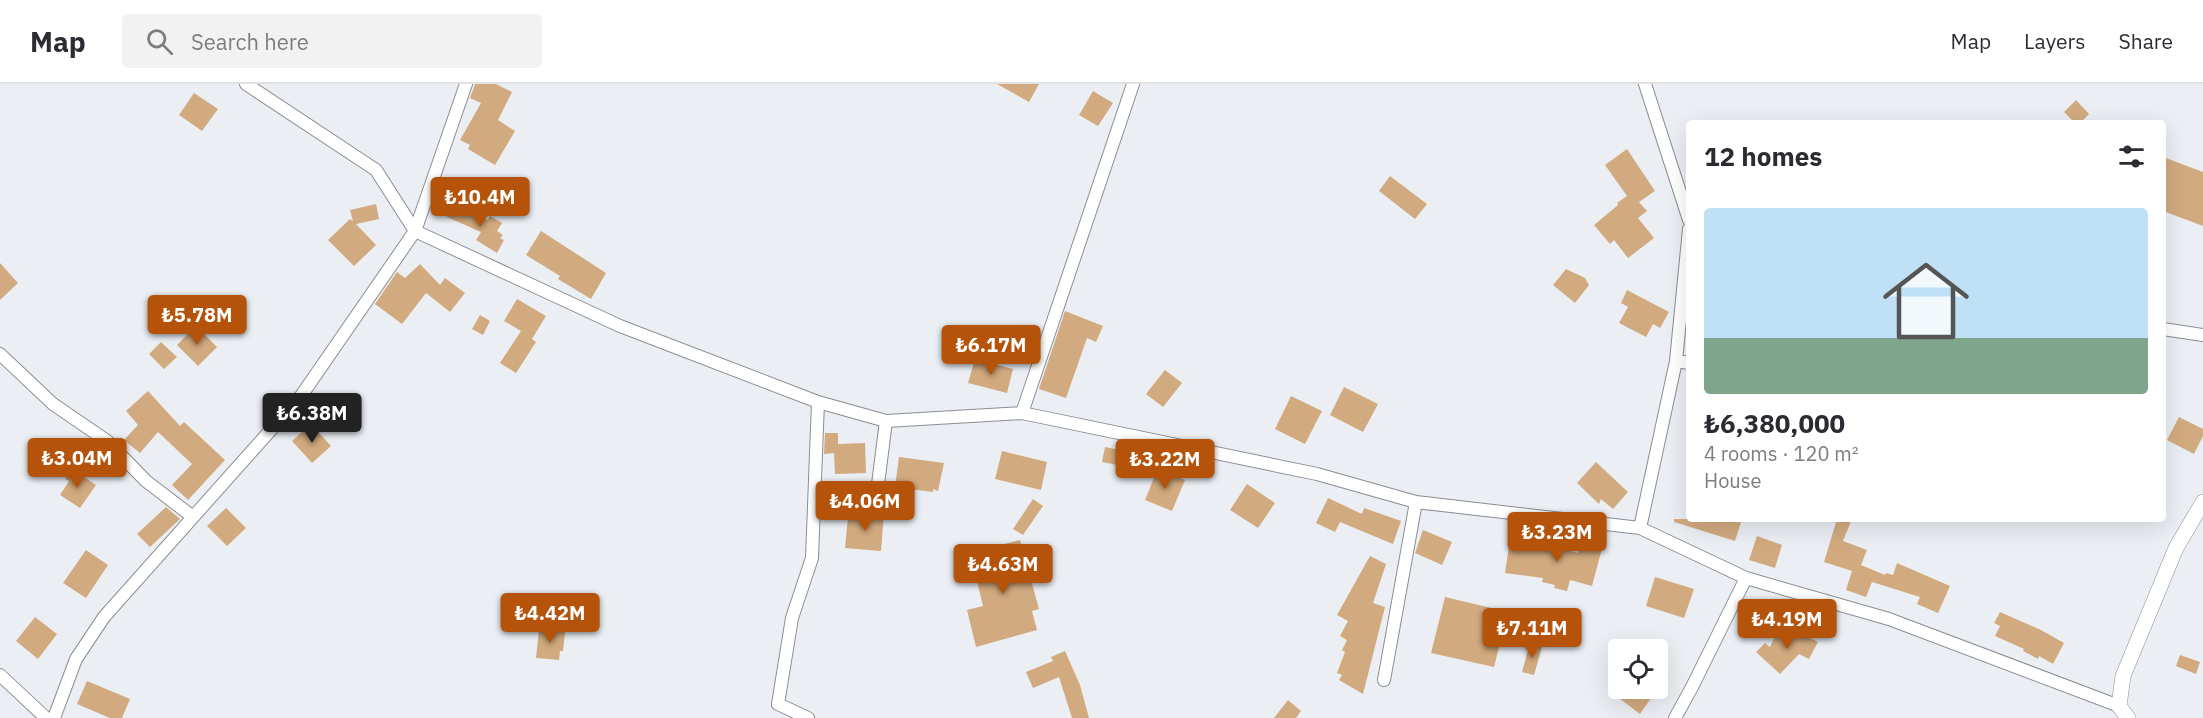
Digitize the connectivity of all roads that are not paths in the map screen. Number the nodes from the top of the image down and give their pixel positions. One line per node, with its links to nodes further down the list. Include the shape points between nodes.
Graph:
1 (246, 84): 6 (street, via 376,170)
2 (466, 84): 6 (street)
3 (1133, 84): 14 (street)
4 (1644, 84): 5 (street)
5 (1686, 211)
6 (415, 231): 13 (street, via 620,326); 19 (street, via 301,396)
7 (1686, 259): 11 (street)
8 (2166, 329): 9 (street)
9 (2203, 335)
10 (0, 354): 19 (street, via 53,404 107,441 146,481)
11 (1676, 361): 12 (street); 20 (street)
12 (1686, 363)
13 (818, 402): 15 (street); 27 (street, via 812,558 792,618 778,704)
14 (1022, 413): 15 (street); 17 (street, via 1317,474)
15 (886, 421): 16 (street)
16 (876, 500)
17 (1416, 502): 20 (street); 23 (street)
18 (2203, 502): 24 (street, via 2176,549 2123,676)
19 (193, 518): 26 (street, via 104,617 76,659)
20 (1640, 528): 21 (street)
21 (1746, 578): 24 (street, via 1889,619); 28 (street)
22 (0, 675): 25 (street)
23 (1384, 680)
24 (2124, 712)
25 (46, 718)
26 (54, 718)
27 (808, 718)
28 (1675, 718)

